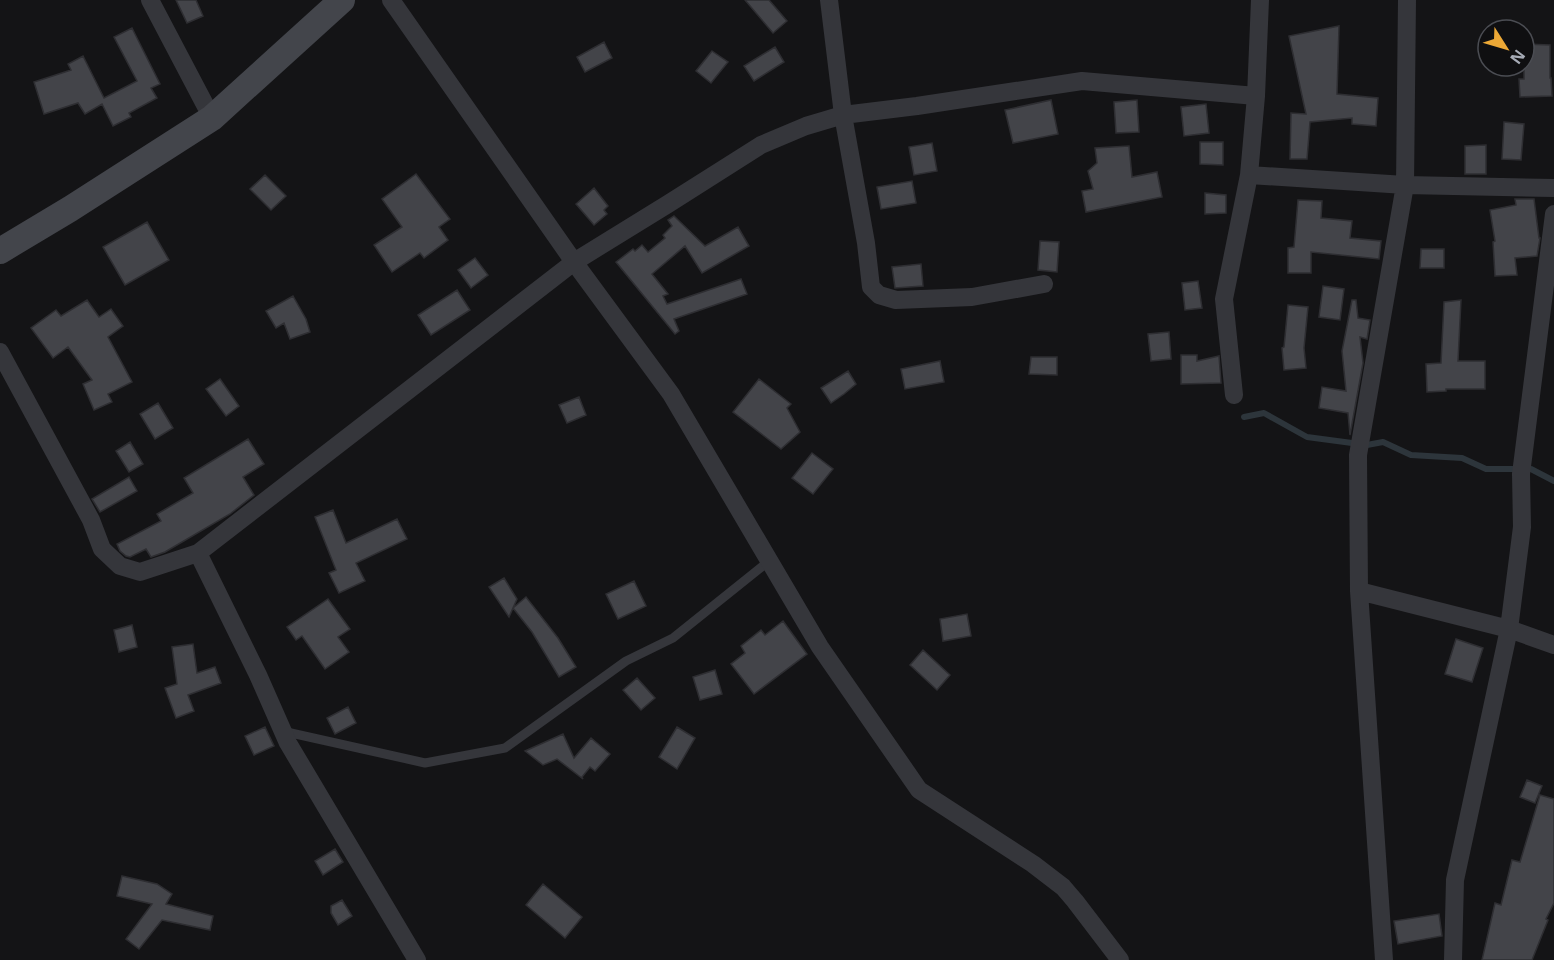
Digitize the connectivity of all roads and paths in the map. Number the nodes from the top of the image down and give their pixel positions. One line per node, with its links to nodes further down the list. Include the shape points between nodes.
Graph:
1 (150, 0): 9 (street)
2 (342, 0): 9 (street)
3 (391, 0): 15 (street)
4 (829, 0): 8 (street)
5 (1260, 0): 7 (street)
6 (1407, 0): 11 (street)
7 (1256, 96): 8 (street, via 1083,81); 10 (street)
8 (843, 115): 15 (street, via 761,145); 16 (street, via 871,287 879,296 896,300 972,297)
9 (212, 118): 14 (street)
10 (1249, 174): 11 (street); 18 (street, via 1224,299)
11 (1405, 184): 12 (street); 21 (street, via 1360,447)
12 (1554, 188)
13 (1554, 214): 22 (street, via 1522,466 1522,527)
14 (0, 251)
15 (574, 262): 19 (street); 20 (street, via 671,394)
16 (1044, 284)
17 (0, 352): 19 (street, via 91,520 102,549 120,566 140,572)
18 (1234, 395)
19 (198, 553): 24 (street)
20 (769, 561): 24 (lane, via 673,638 626,661 505,748 425,763); 26 (street, via 820,647 919,790 1063,887)
21 (1359, 591): 22 (street); 27 (street)
22 (1509, 629): 23 (street); 28 (street, via 1455,880)
23 (1554, 645)
24 (282, 731): 25 (street)
25 (417, 960)
26 (1120, 960)
27 (1384, 960)
28 (1453, 960)

